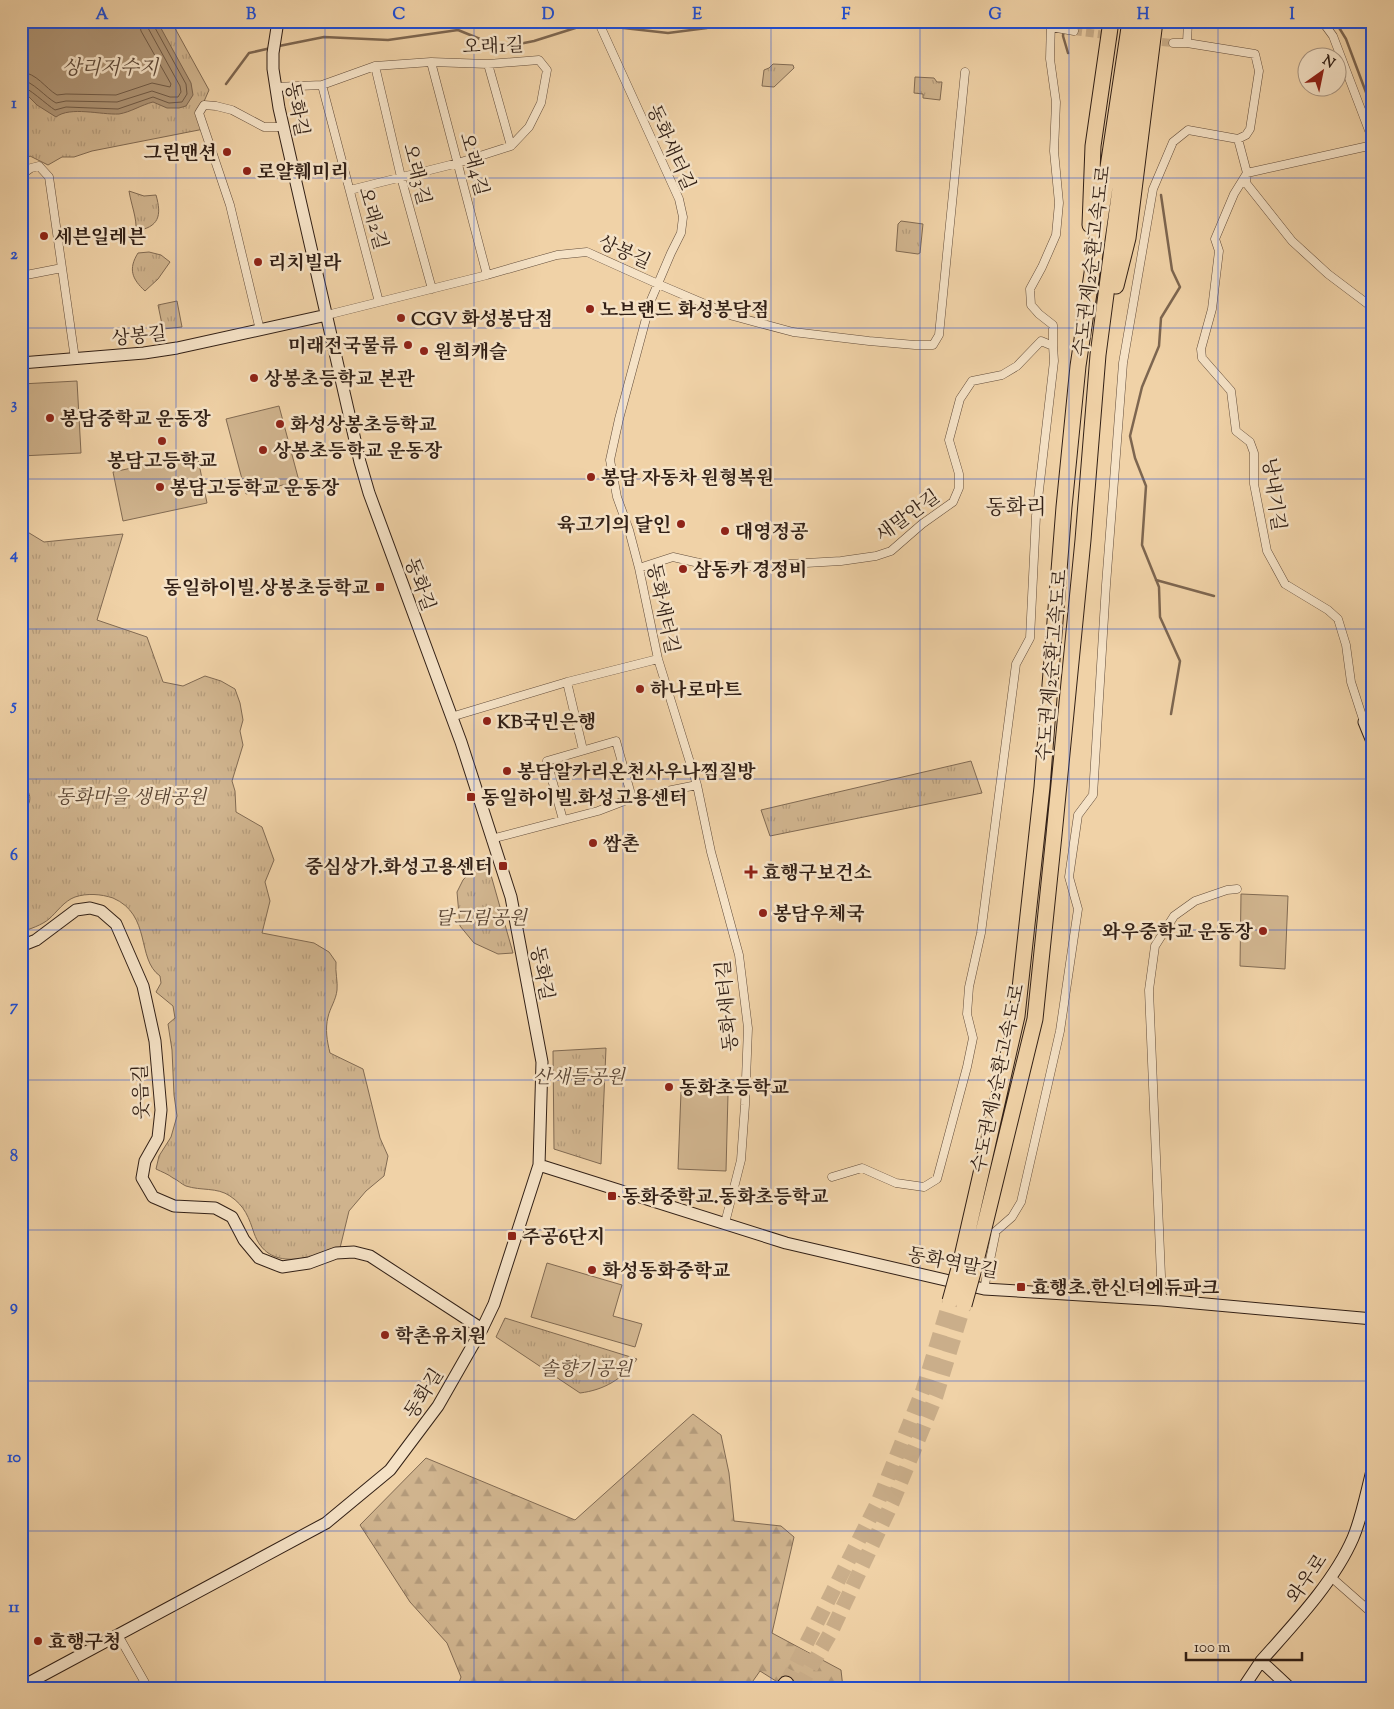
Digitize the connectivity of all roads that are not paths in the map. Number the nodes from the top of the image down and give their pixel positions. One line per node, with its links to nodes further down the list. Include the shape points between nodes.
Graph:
1 (278, 21): 18 (street, 동화길, via 273,53)
2 (598, 21): 31 (street, 동화새터길, via 679,199 681,233)
3 (1111, 21): 33 (highway, via 1093,146)
4 (1130, 21): 33 (highway, 수도권제2순환고속도로)
5 (1142, 21): 39 (highway, 수도권제2순환고속도로)
6 (1155, 21): 39 (highway, via 1128,238)
7 (1188, 21): 12 (street)
8 (1322, 21): 21 (street, via 1333,36)
9 (1052, 25): 10 (street); 38 (street, via 1050,59 1056,102 1054,151 1059,203 1056,235 1030,289 1030,304 1053,325)
10 (1072, 31)
11 (1173, 43): 12 (street)
12 (1187, 43): 20 (street, via 1255,54 1259,71 1250,129)
13 (432, 62): 14 (street, 오래1길); 15 (street, 오래1길); 23 (street, 오래4길)
14 (488, 64): 22 (street); 22 (street, 오래1길, via 539,60 547,70 541,104 529,127)
15 (375, 66): 17 (street, 오래1길); 26 (street, 오래3길)
16 (966, 72): 31 (street, 상봉길, via 939,335 933,345 793,332 733,316)
17 (322, 85): 18 (street, 오래1길); 27 (street, 오래2길)
18 (275, 87): 19 (street, 동화길)
19 (283, 127): 36 (street, 동화길); 37 (street, via 264,127 232,110 216,106 204,105 199,113 230,205)
20 (1238, 139): 24 (street); 59 (street, via 1188,130 1173,142 1153,189 1123,363 1093,795 1078,815 1075,832 1069,877 1078,909 1060,1031 1021,1202 996,1231)
21 (1373, 143): 24 (street)
22 (511, 146): 23 (street, 오래1길)
23 (458, 163): 26 (street, 오래1길); 29 (street, 오래4길)
24 (1247, 173): 35 (street, via 1246,183 1292,241); 46 (street, 낭내기길, via 1234,194 1215,239 1219,251 1202,358 1231,391 1236,431 1250,442 1254,453 1254,484 1267,551 1285,584 1338,619 1346,645 1351,682)
25 (21, 176): 28 (street, via 39,166 49,177)
26 (402, 177): 27 (street, 오래1길); 32 (street, 오래3길)
27 (350, 190): 34 (street, 오래2길)
28 (62, 268): 30 (street); 40 (street)
29 (487, 275): 31 (street, 상봉길, via 557,255 588,252); 32 (street, 상봉길)
30 (21, 276)
31 (658, 284): 42 (street, 동화새터길, via 610,460 617,497)
32 (432, 289): 34 (street, 상봉길)
33 (1088, 292): 58 (highway, 수도권제2순환고속도로, via 1064,507 1042,787 1017,1016)
34 (379, 302): 36 (street, 상봉길)
35 (1373, 308)
36 (327, 315): 37 (street, 상봉길); 45 (street, 동화길, via 367,486)
37 (260, 330): 40 (street, 상봉길, via 144,353)
38 (1053, 346): 42 (street, 새말안길, via 1041,341 1017,366 1002,375 972,381 960,399 949,440 959,474 959,488 953,502 891,550 876,556 841,561 721,568 673,557); 56 (street, via 1036,516 1030,638 1016,664 981,933 968,987 967,1014 973,1038 967,1067 937,1179 924,1187 911,1186 862,1168)
39 (1098, 355): 58 (highway, 수도권제2순환고속도로, via 1035,1018)
40 (75, 358): 41 (street, 상봉길)
41 (21, 363)
42 (640, 568): 43 (street, 동화새터길)
43 (658, 659): 44 (street); 49 (street, 동화새터길)
44 (567, 682): 45 (street); 48 (street)
45 (451, 717): 52 (street, 동화길)
46 (1368, 722): 47 (street)
47 (1373, 744)
48 (583, 750): 50 (street, via 616,741); 51 (street, via 547,761)
49 (697, 785): 50 (street); 57 (street, 동화새터길, via 739,955 748,1028 741,1160)
50 (632, 798): 51 (street)
51 (563, 820): 52 (street)
52 (492, 839): 55 (street, 동화길, via 511,897 542,1062)
53 (1237, 889): 60 (street, via 1195,901 1174,916 1155,946 1149,990)
54 (21, 946): 63 (street, 웃음길, via 36,940 76,910 90,908 101,911 116,924 143,986 155,1041 161,1110 158,1138 145,1161 142,1178 153,1197 174,1206 215,1208 224,1212 232,1217 244,1240 259,1258 282,1267 309,1263 336,1253 354,1252 370,1256)
55 (539, 1166): 57 (street, 동화역말길); 63 (street, 동화길, via 494,1304)
56 (832, 1177)
57 (725, 1223): 59 (street, 동화역말길, via 786,1243)
58 (968, 1263): 61 (highway, 수도권제2순환고속도로, bridge)
59 (984, 1289): 60 (street, 동화역말길)
60 (1162, 1300): 62 (street, 동화역말길)
61 (957, 1303)
62 (1373, 1319)
63 (482, 1329): 68 (street, 동화길, via 438,1406 390,1470 326,1523)
64 (1373, 1467): 65 (street, 와우로)
65 (1370, 1492): 66 (street, 와우로, via 1353,1538)
66 (1331, 1577): 67 (street); 69 (street, 와우로)
67 (1373, 1614)
68 (118, 1635): 70 (street, 동화길); 71 (street)
69 (1261, 1661): 72 (street, 와우로); 73 (street)
70 (21, 1687)
71 (148, 1688)
72 (1244, 1688)
73 (1290, 1688)

